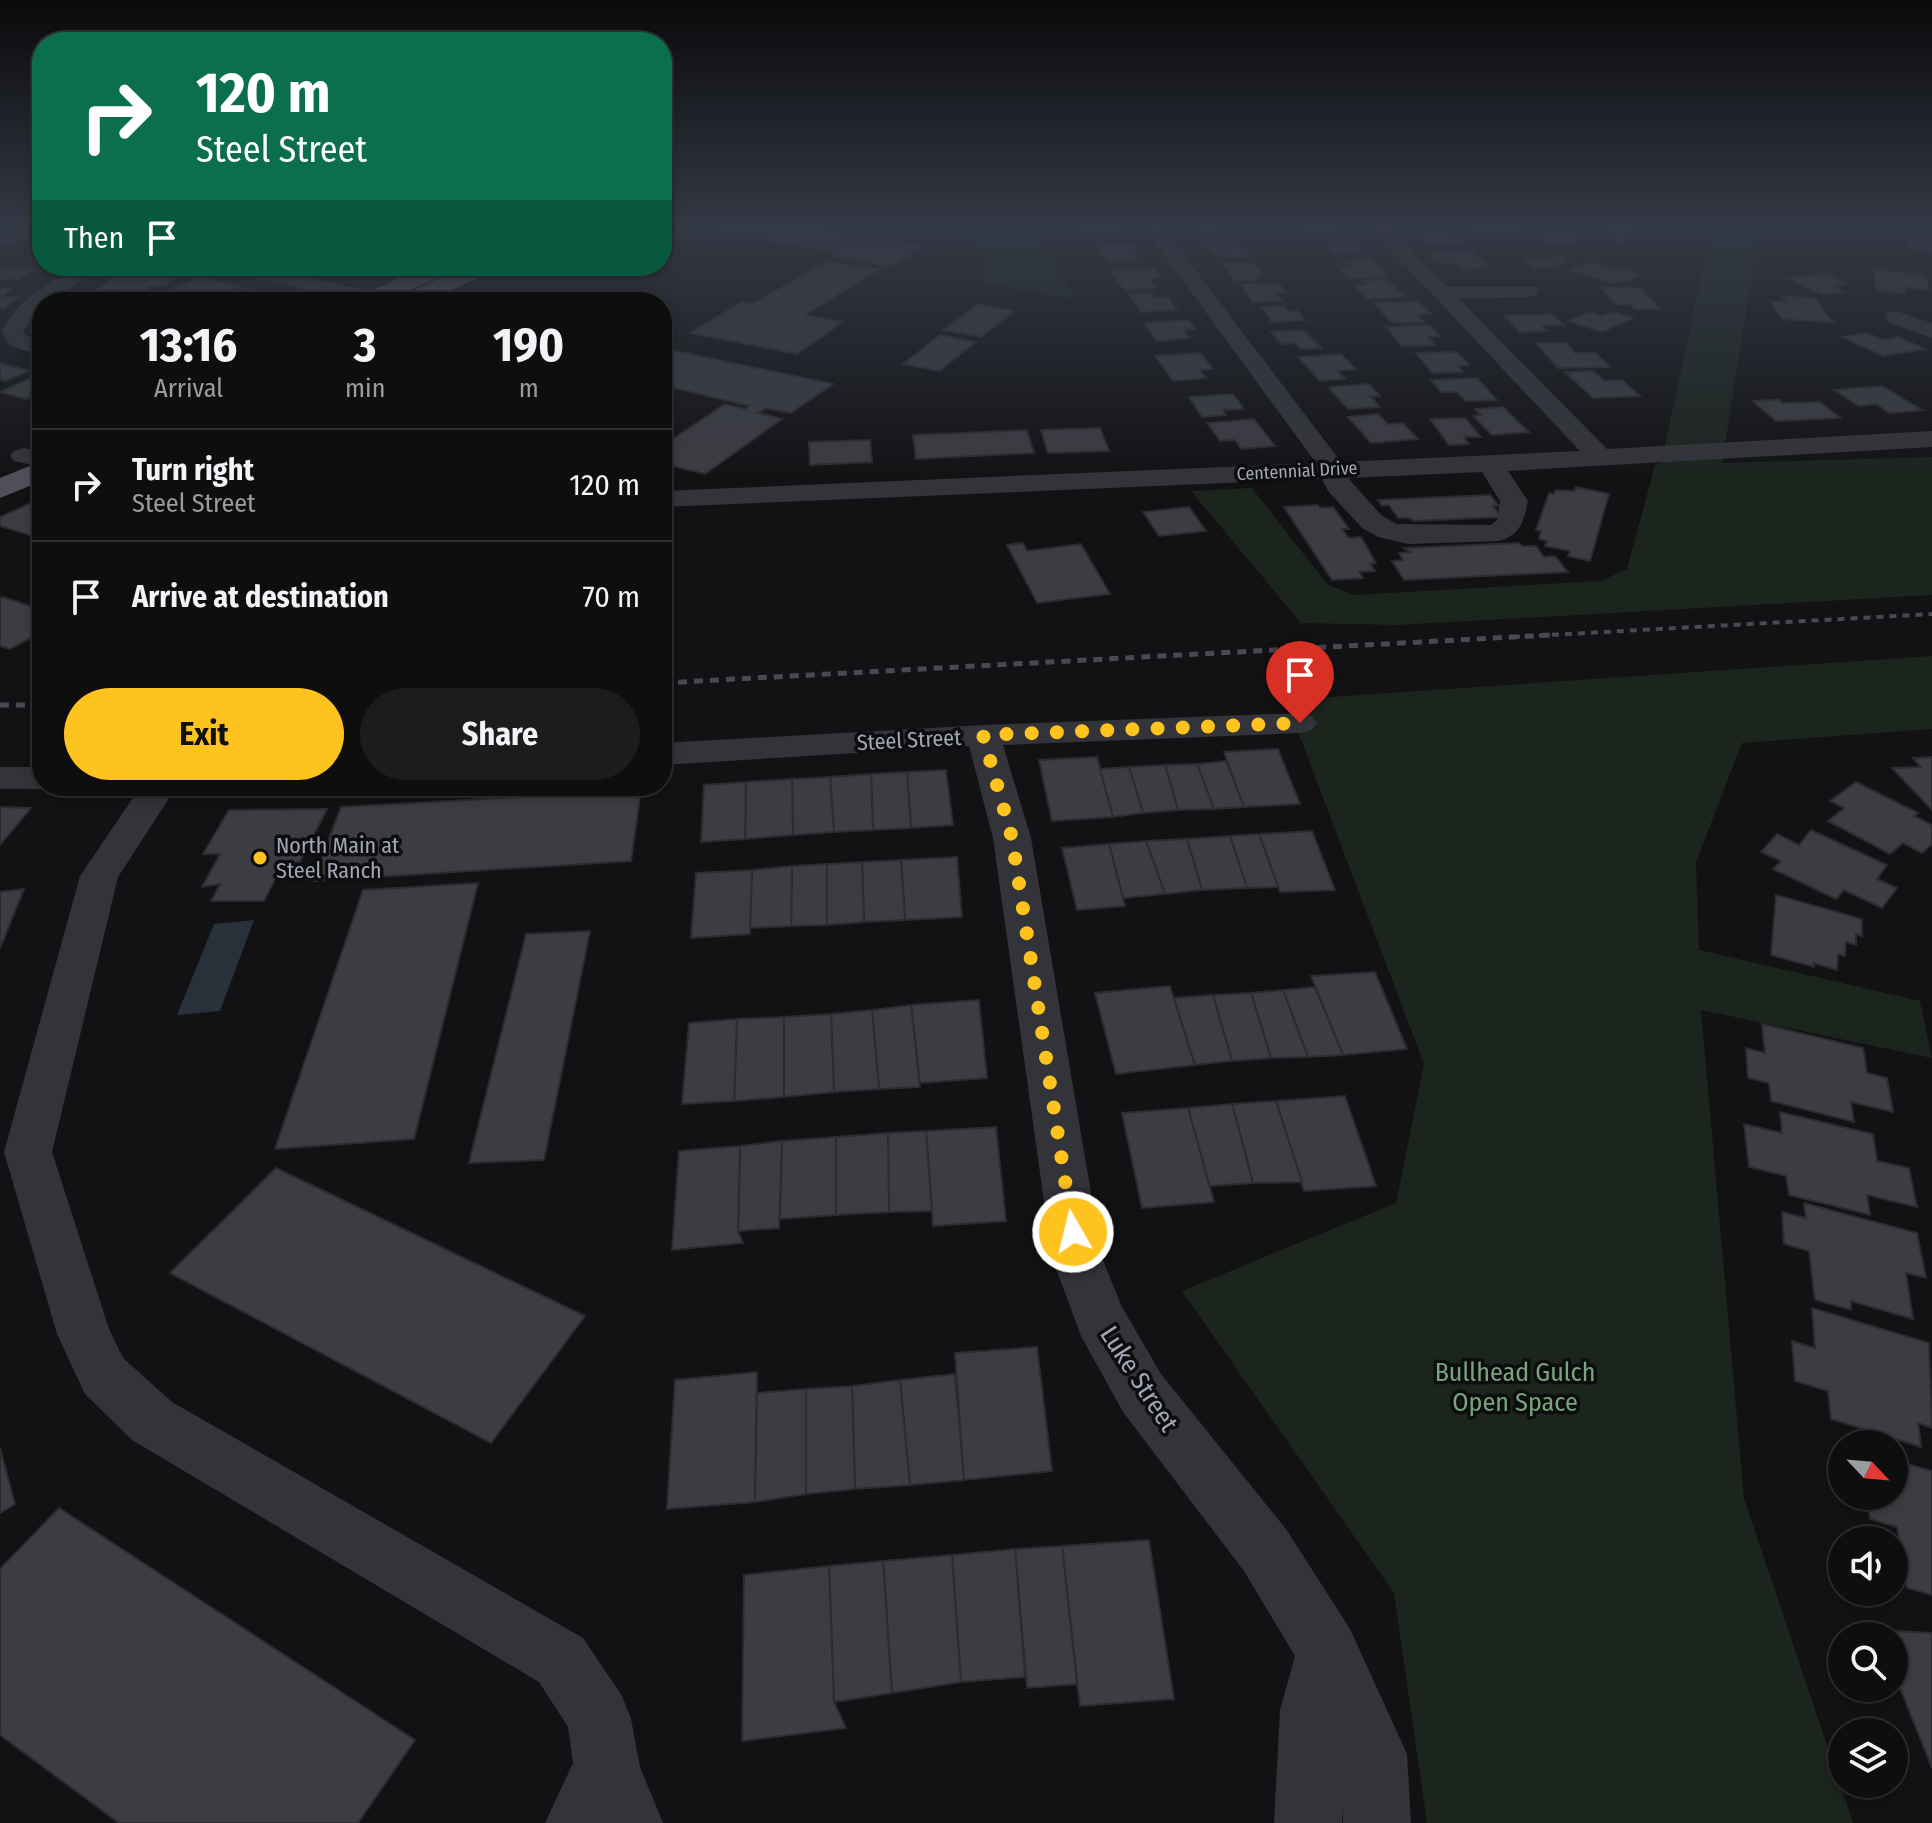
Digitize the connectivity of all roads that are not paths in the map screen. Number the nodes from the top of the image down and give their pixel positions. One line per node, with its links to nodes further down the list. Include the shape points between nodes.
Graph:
1 (28, 311): 6 (street, via 12,331)
2 (1215, 311): 11 (street)
3 (1460, 311): 8 (street)
4 (1896, 317): 5 (street)
5 (1932, 331)
6 (32, 346)
7 (1932, 439): 8 (street, Centennial Drive)
8 (1600, 457): 10 (street, Centennial Drive)
9 (30, 460): 12 (main road)
10 (1490, 464): 11 (street, Centennial Drive); 11 (street, via 1514,501 1514,510 1507,528 1477,535 1388,531 1355,507 1337,485)
11 (1333, 469): 13 (street, Centennial Drive)
12 (0, 489)
13 (672, 499)
14 (1300, 723): 15 (street, Steel Street)
15 (983, 735): 16 (street, Steel Street); 20 (street, Luke Street, via 1012,838 1077,1258 1100,1319 1135,1382 1265,1550)
16 (672, 753)
17 (0, 778): 18 (street)
18 (32, 778)
19 (152, 796): 21 (street, via 99,876 28,1152 84,1334 104,1376 152,1421 561,1660 599,1719)
20 (1328, 1651): 22 (street, via 1312,1710); 23 (street, Luke Street, via 1374,1754)
21 (605, 1804)
22 (1308, 1823)
23 (1377, 1823)

